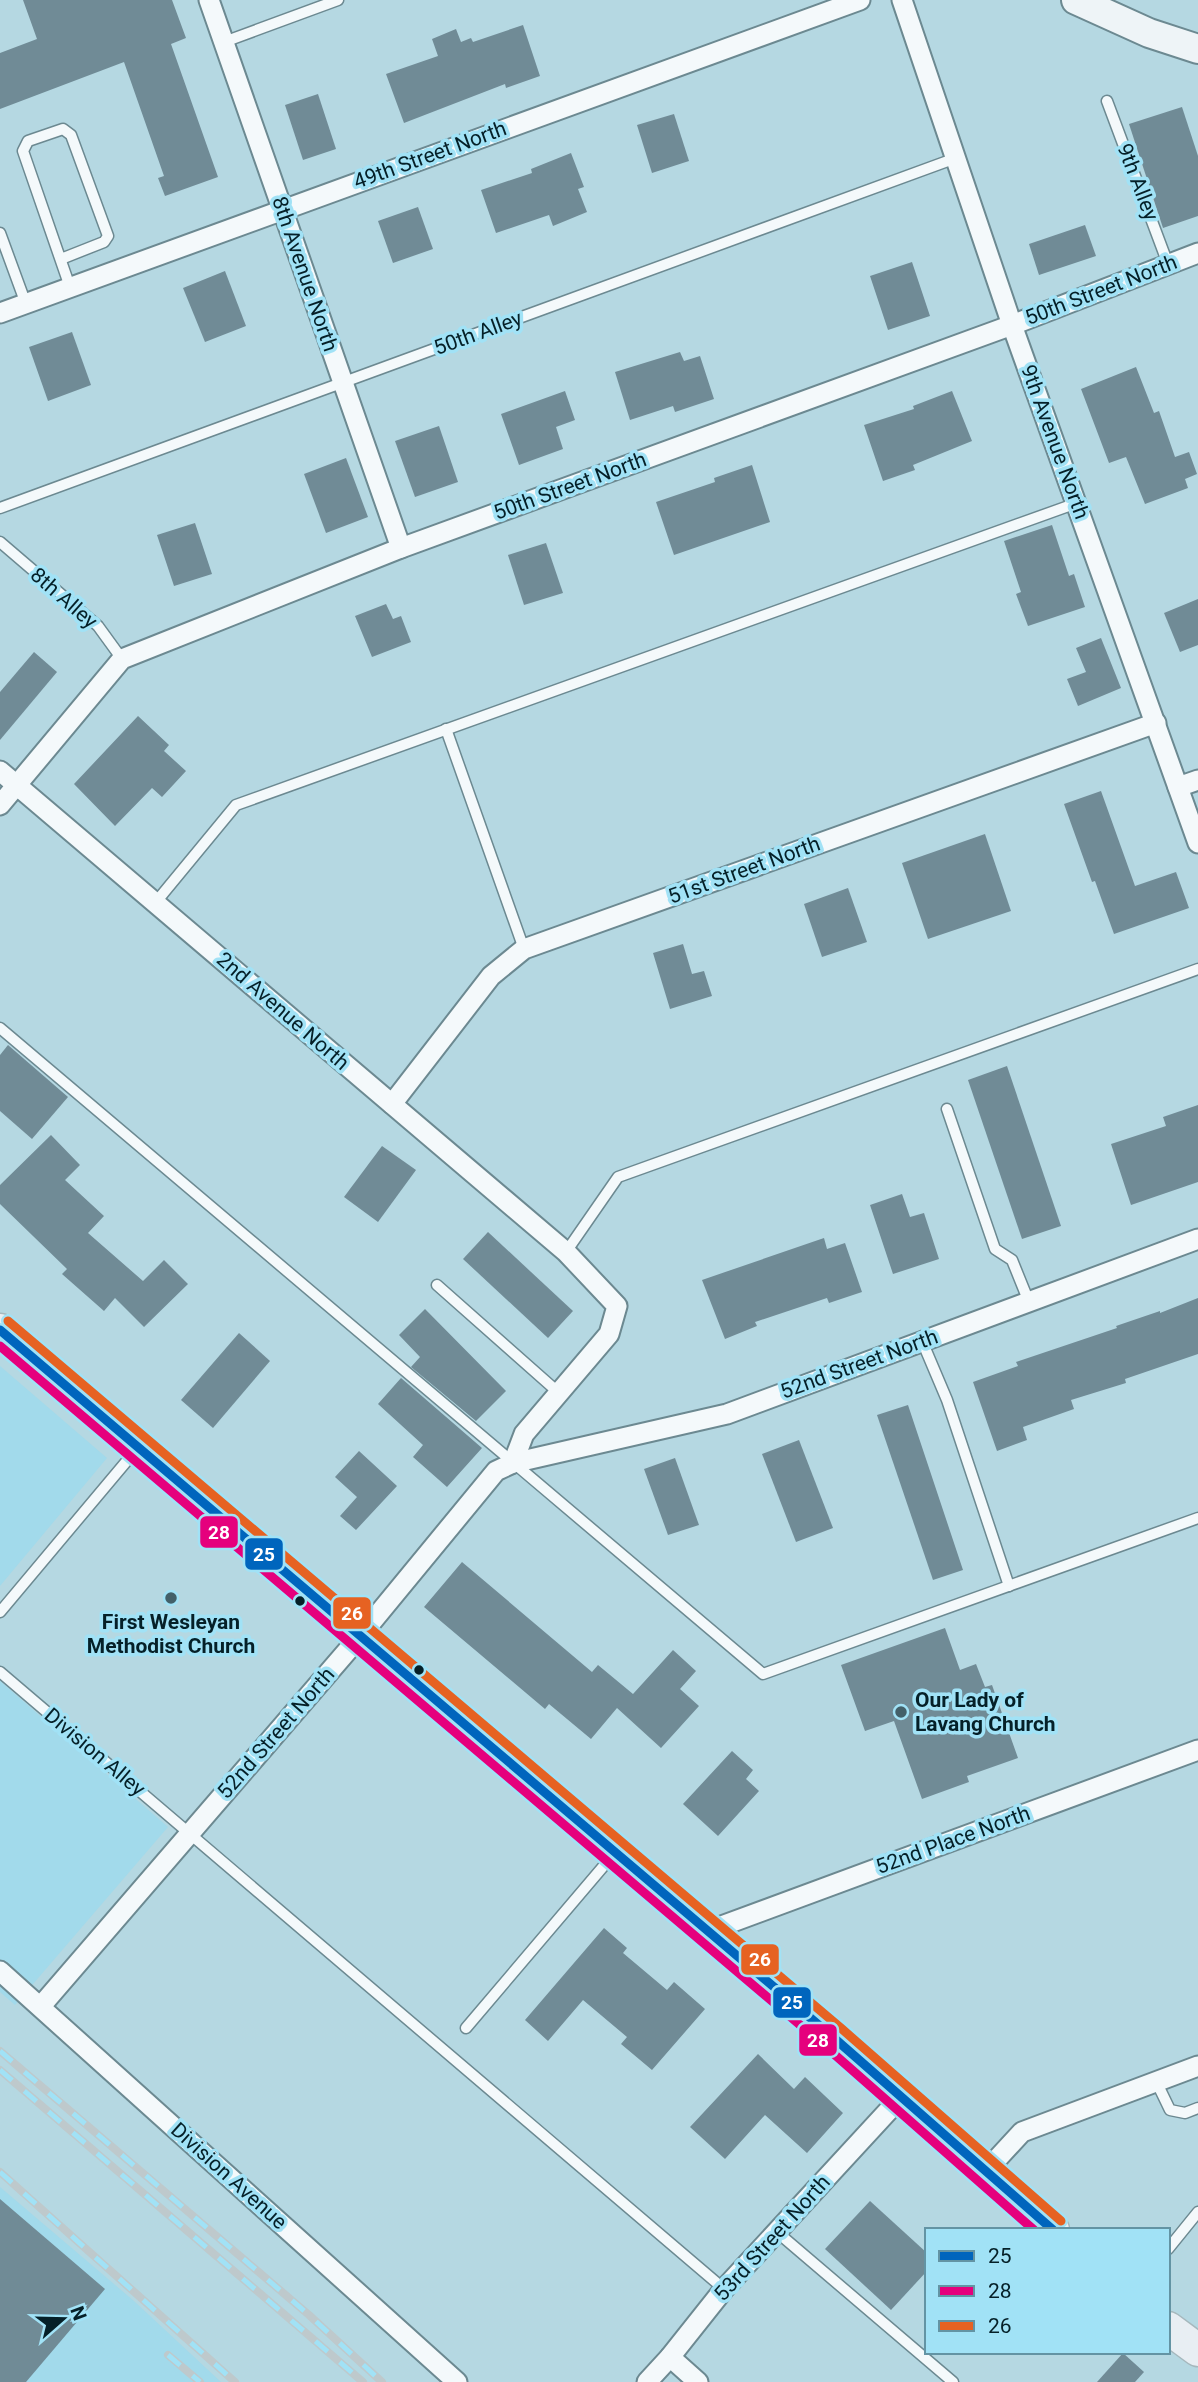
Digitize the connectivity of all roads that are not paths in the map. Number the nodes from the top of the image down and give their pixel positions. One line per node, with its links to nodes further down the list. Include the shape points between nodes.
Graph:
1 (209, 0): 6 (street, 8th Avenue North)
2 (338, 0): 6 (lane)
3 (860, 0): 10 (street, 49th Street North)
4 (902, 0): 9 (street, 9th Avenue North)
5 (1076, 0): 7 (main road, via 1149,33)
6 (224, 42): 10 (street, 8th Avenue North)
7 (1198, 48)
8 (1107, 101): 14 (lane, 9th Alley)
9 (956, 158): 18 (street, 9th Avenue North); 19 (lane, 50th Alley)
10 (282, 209): 15 (street, 49th Street North); 19 (street, 8th Avenue North)
11 (0, 233): 16 (lane)
12 (1198, 253): 14 (street, 50th Street North)
13 (61, 258): 13 (lane, via 23,151 28,141 63,129 71,135 108,236 104,242); 15 (lane)
14 (1168, 264): 18 (street, 50th Street North)
15 (71, 287): 16 (street, 49th Street North)
16 (26, 304): 17 (street, 49th Street North)
17 (0, 313)
18 (1012, 325): 20 (street, 9th Avenue North); 23 (street, 50th Street North)
19 (343, 382): 21 (lane, 50th Alley); 23 (street, 8th Avenue North)
20 (1077, 503): 25 (street, 9th Avenue North); 26 (lane)
21 (0, 508)
22 (0, 542): 24 (lane, 8th Alley, via 98,626)
23 (401, 548): 24 (street, 50th Street North)
24 (122, 659): 29 (street, 50th Street North)
25 (1156, 723): 30 (street, 9th Avenue North); 34 (street, 51st Street North)
26 (446, 729): 33 (lane, via 236,805); 34 (lane)
27 (0, 771): 29 (street, 2nd Avenue North)
28 (1198, 780): 30 (street)
29 (18, 786): 31 (street, 50th Street North); 33 (street, 2nd Avenue North)
30 (1178, 787): 32 (street, 9th Avenue North)
31 (0, 805)
32 (1198, 844)
33 (156, 902): 37 (street, 2nd Avenue North)
34 (524, 949): 37 (street, 51st Street North, via 491,976)
35 (1198, 969): 40 (lane, via 618,1177)
36 (0, 1028): 47 (lane)
37 (392, 1104): 40 (street, 2nd Avenue North)
38 (947, 1109): 42 (lane, via 995,1249 1012,1260)
39 (1198, 1238): 42 (street, 52nd Street North)
40 (566, 1252): 45 (street, via 617,1306 609,1334)
41 (437, 1285): 45 (lane)
42 (1029, 1302): 44 (street, 52nd Street North)
43 (0, 1330): 46 (main road)
44 (922, 1341): 47 (street, 52nd Street North, via 727,1414); 49 (lane, via 947,1400)
45 (559, 1393): 47 (street, via 524,1434)
46 (138, 1447): 50 (lane); 51 (main road)
47 (513, 1463): 49 (lane, via 763,1674); 51 (street, 52nd Street North, via 496,1471)
48 (1198, 1518): 49 (lane)
49 (1009, 1586)
50 (0, 1612)
51 (361, 1635): 54 (street, 52nd Street North); 55 (main road)
52 (0, 1672): 54 (lane, Division Alley)
53 (1198, 1750): 56 (street, 52nd Place North)
54 (190, 1833): 58 (street, 52nd Street North); 69 (lane, Division Alley)
55 (616, 1852): 56 (main road); 59 (lane)
56 (708, 1931): 62 (main road)
57 (0, 1971): 58 (street, Division Avenue)
58 (41, 2006): 73 (street, Division Avenue)
59 (466, 2028)
60 (1198, 2066): 61 (street)
61 (1156, 2081): 63 (lane, via 1170,2110 1185,2113); 64 (street, via 1022,2133)
62 (901, 2097): 64 (main road); 67 (street, 53rd Street North)
63 (1198, 2108)
64 (986, 2171): 66 (main road)
65 (1198, 2212): 68 (lane)
66 (1051, 2228)
67 (777, 2232): 69 (street, 53rd Street North); 76 (lane)
68 (1170, 2247)
69 (724, 2289): 72 (street, 53rd Street North)
70 (1170, 2329): 71 (main road)
71 (1198, 2350)
72 (670, 2357): 74 (street, 53rd Street North); 75 (street)
73 (457, 2382)
74 (647, 2382)
75 (698, 2382)
76 (953, 2382)

